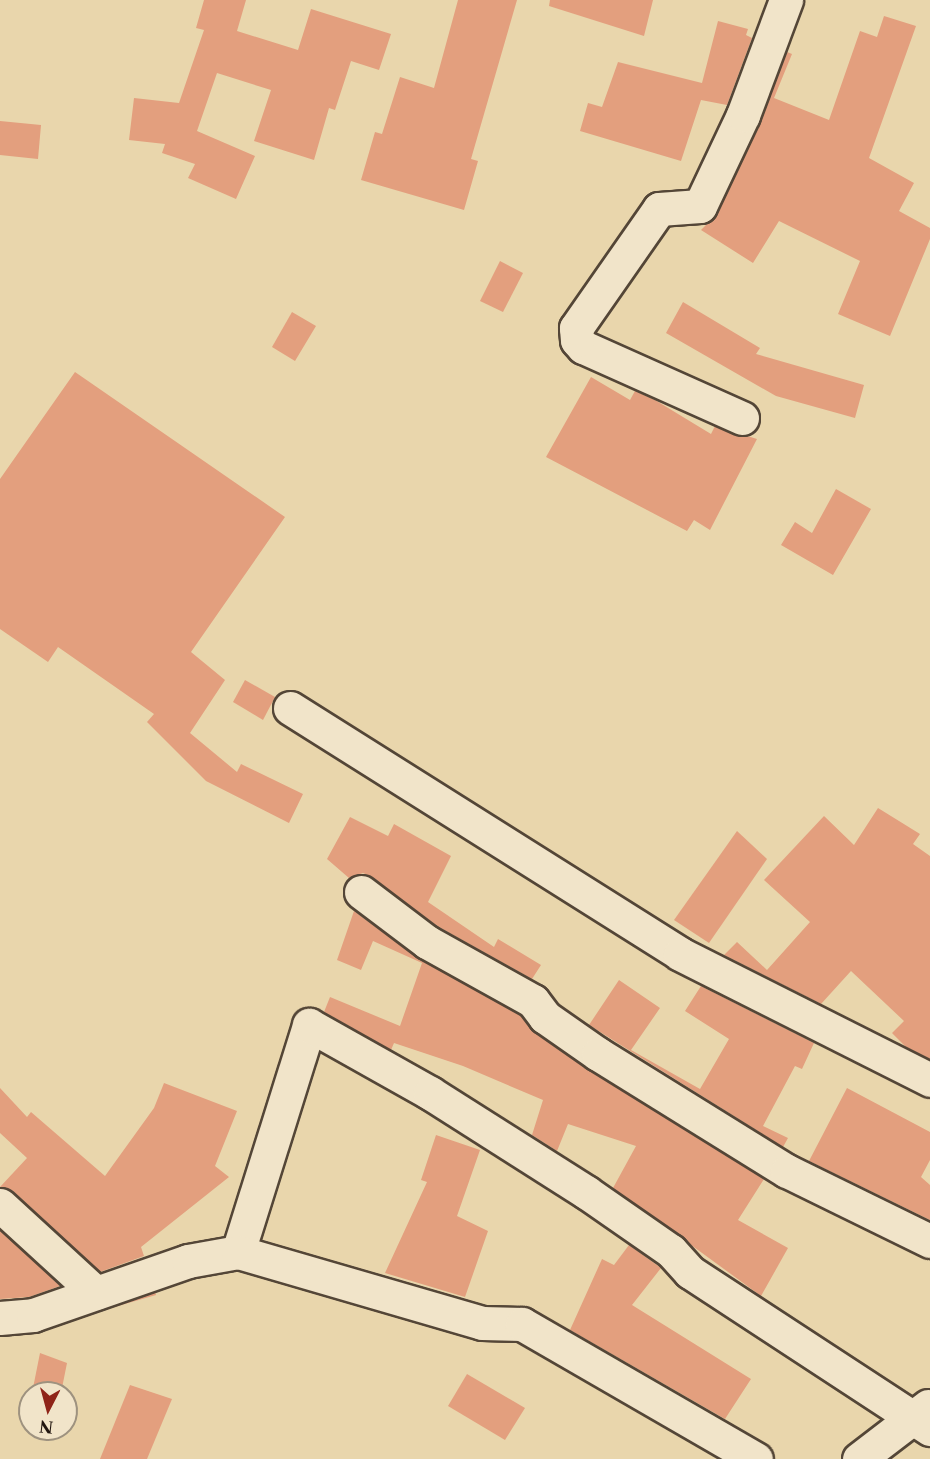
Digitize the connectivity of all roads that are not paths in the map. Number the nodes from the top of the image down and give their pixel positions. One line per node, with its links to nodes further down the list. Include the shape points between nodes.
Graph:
1 (786, 0): 2 (street, via 743,115 700,206 659,209 576,328 577,340 583,347)
2 (742, 418)
3 (290, 708): 5 (street, via 680,954)
4 (361, 892): 7 (street, via 427,942 533,1001 545,1017 598,1054 787,1171)
5 (930, 1080)
6 (0, 1205): 9 (street)
7 (930, 1241)
8 (238, 1252): 9 (street, via 188,1261); 11 (street, via 309,1025 430,1093 586,1192 671,1251 690,1272); 12 (street, via 482,1323 522,1324)
9 (96, 1293): 10 (street, via 33,1315)
10 (0, 1318)
11 (924, 1417): 13 (street)
12 (756, 1459)
13 (859, 1459)

